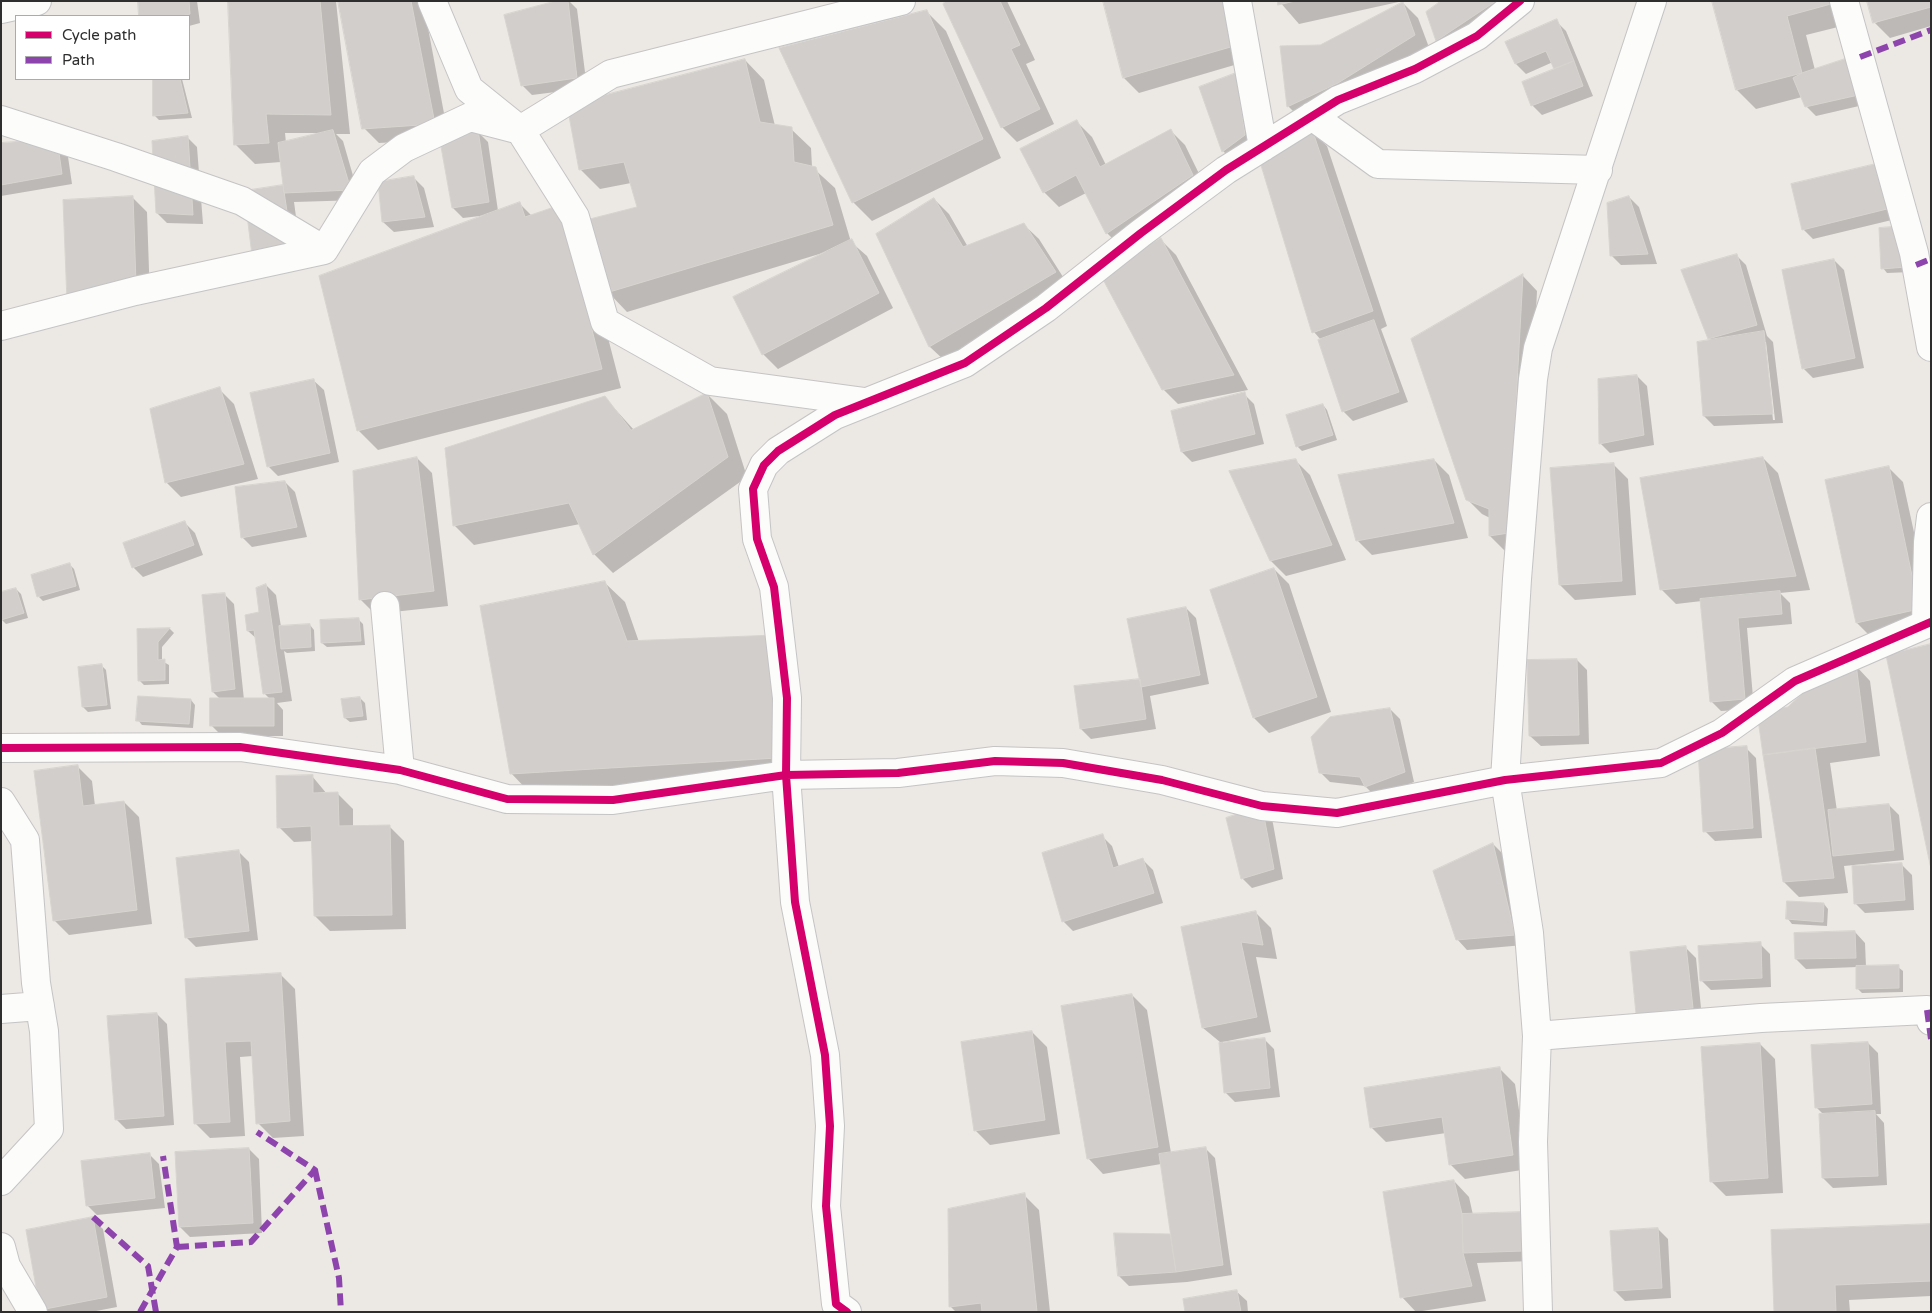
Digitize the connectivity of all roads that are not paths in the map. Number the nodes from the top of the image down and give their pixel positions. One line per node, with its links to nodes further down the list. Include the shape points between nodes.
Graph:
1 (37, 1): 8 (street)
2 (432, 1): 11 (street, via 469,89)
3 (901, 1): 11 (street, via 611,74)
4 (1237, 1): 12 (street)
5 (1520, 1): 9 (street, via 1477,36 1415,69 1338,100)
6 (1652, 1): 13 (street)
7 (1844, 1): 16 (street, via 1914,252)
8 (1, 9)
9 (1312, 116): 12 (street); 13 (street, via 1378,164)
10 (1, 120): 14 (street, via 242,201)
11 (520, 130): 14 (street, via 470,117 404,148 372,172); 17 (street, via 575,217 605,322 710,380)
12 (1263, 147): 17 (street, via 1226,170 1046,308 965,363)
13 (1598, 170): 24 (street, via 1538,348 1533,379)
14 (324, 250): 15 (street)
15 (1, 326)
16 (1931, 347)
17 (867, 402): 23 (street, via 835,415 778,451 764,465 753,489 757,539 774,587 787,698)
18 (1931, 517): 20 (street)
19 (385, 606): 22 (street)
20 (1928, 622): 24 (street, via 1795,681 1722,732 1661,763)
21 (1, 748): 22 (street, via 240,747)
22 (400, 770): 23 (street, via 508,799 613,800)
23 (786, 775): 24 (street, via 898,773 996,761 1063,763 1162,780 1262,806 1337,813); 33 (street, via 795,902 825,1055 830,1126 826,1206 836,1304)
24 (1504, 780): 29 (street, via 1529,933)
25 (1, 802): 26 (street, via 25,840)
26 (40, 1006): 27 (street); 30 (street, via 49,1129)
27 (1, 1009)
28 (1931, 1021): 29 (street, via 1927,1010 1761,1018)
29 (1537, 1036): 34 (street, via 1533,1142)
30 (1, 1181)
31 (1, 1247): 32 (street, via 6,1266)
32 (33, 1312)
33 (847, 1312)
34 (1538, 1312)

